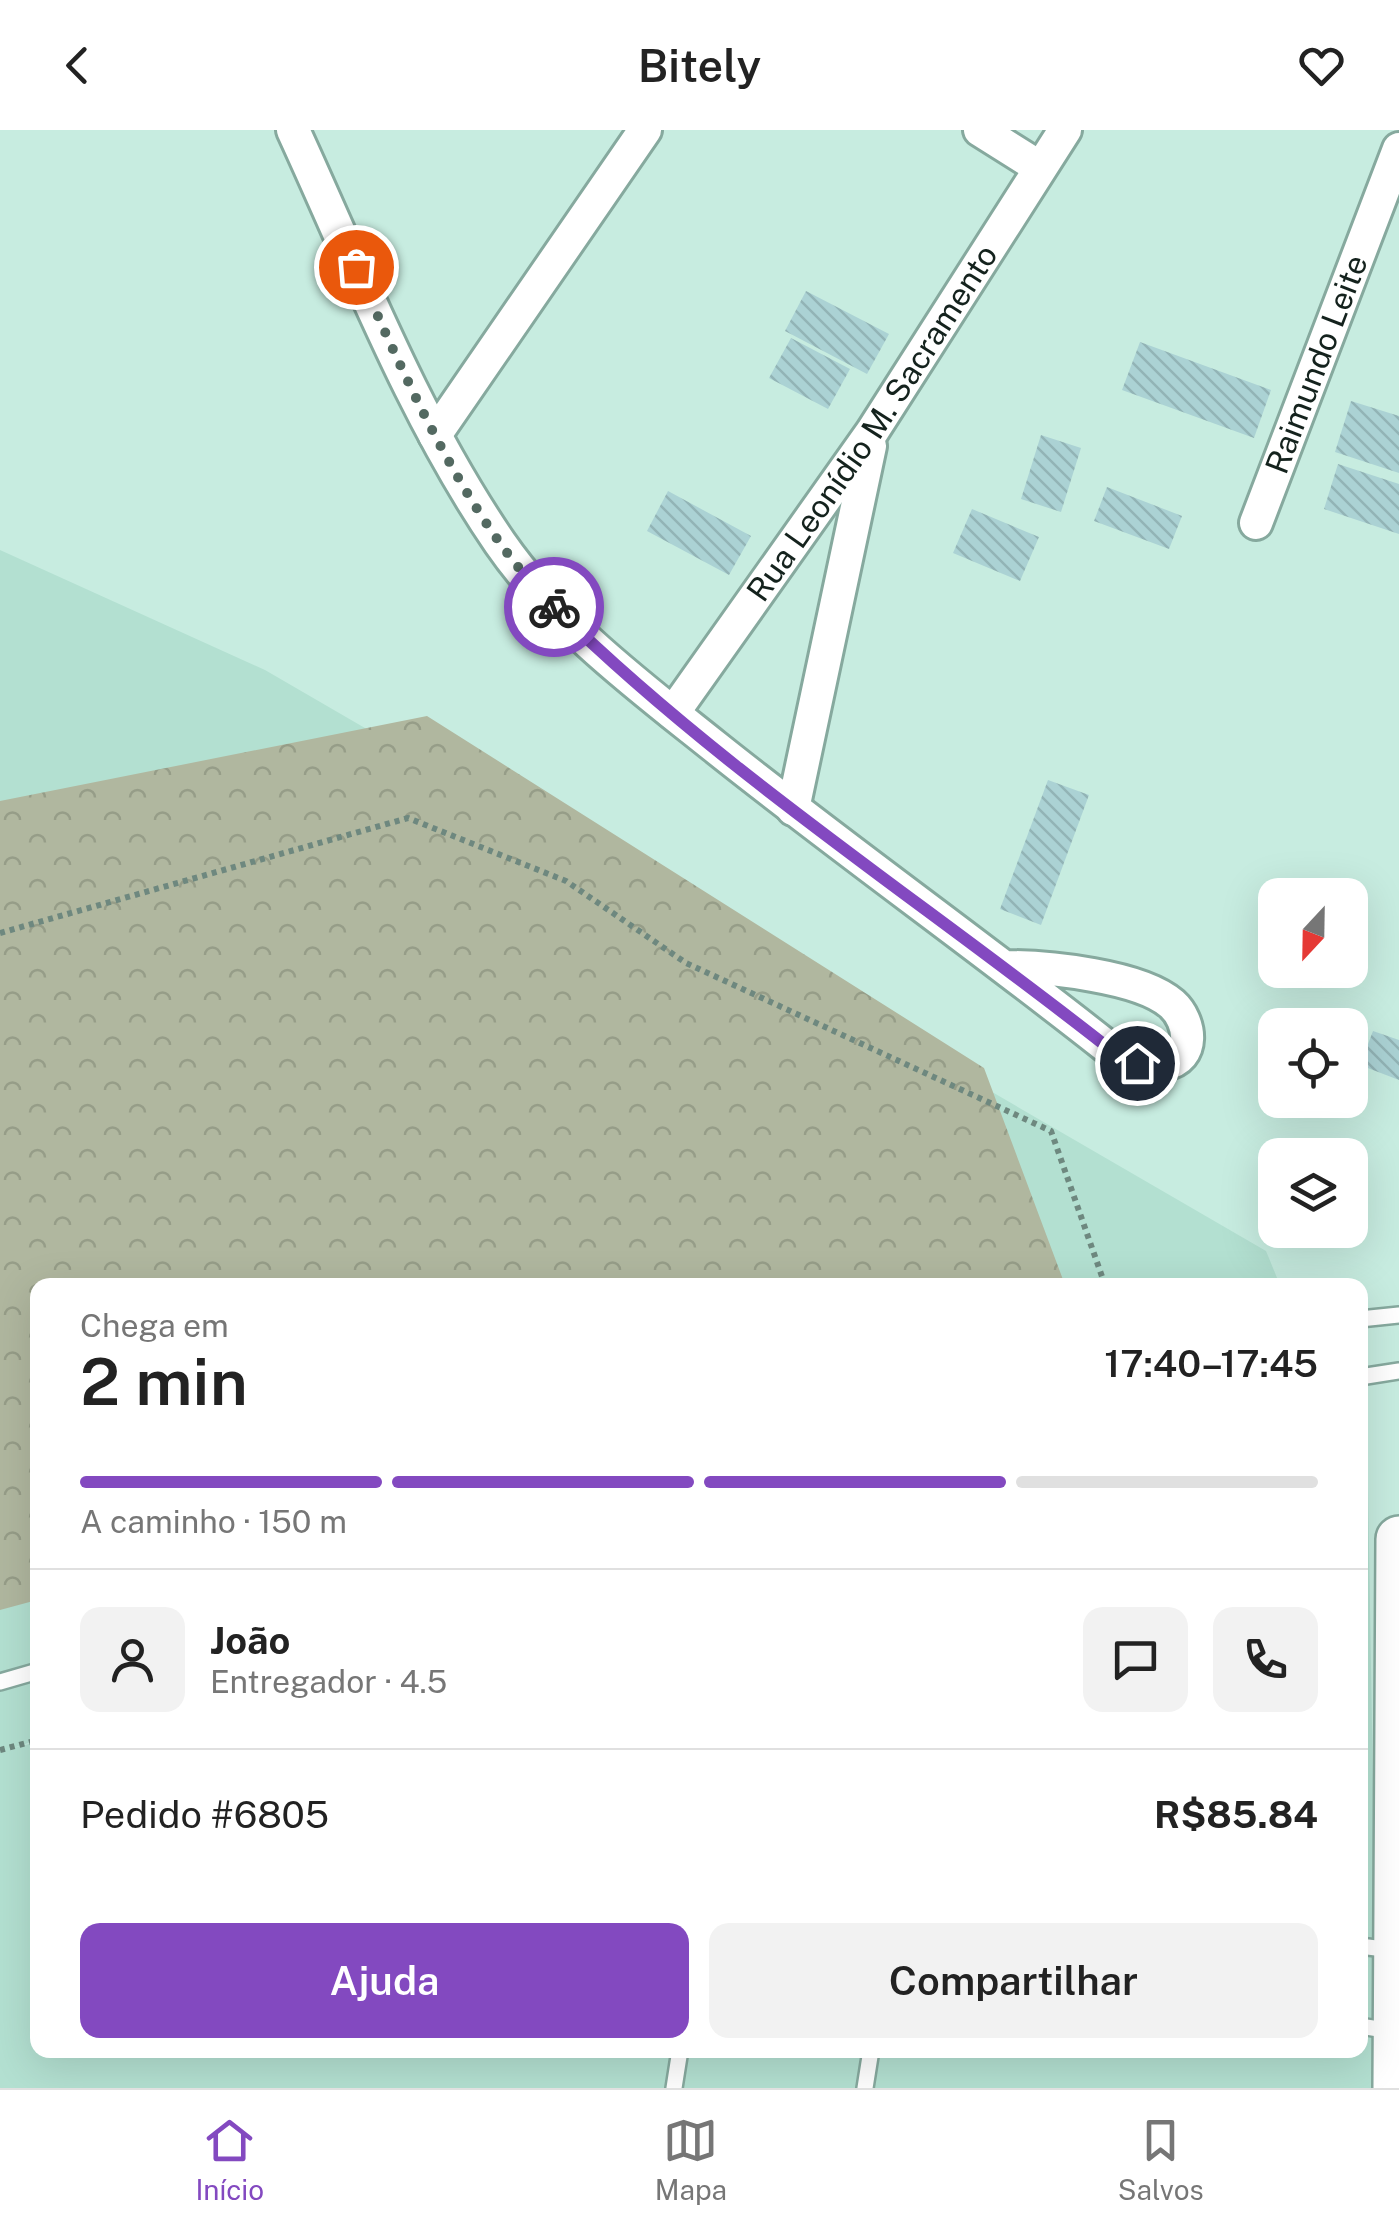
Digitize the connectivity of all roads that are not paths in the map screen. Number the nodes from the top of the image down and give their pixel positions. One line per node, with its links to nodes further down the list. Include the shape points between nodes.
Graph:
1 (293, 130): 8 (street)
2 (645, 130): 8 (street)
3 (980, 130): 6 (street)
4 (1065, 130): 6 (street, Rua Leonídio M. Sacramento)
5 (1399, 150): 9 (street, Raimundo Leite)
6 (1039, 167): 7 (street, Rua Leonídio M. Sacramento)
7 (872, 432): 10 (street, Rua Leonídio M. Sacramento); 11 (street)
8 (434, 435): 10 (street, via 501,545 546,599)
9 (1256, 523)
10 (673, 713): 11 (street)
11 (793, 808): 12 (street)
12 (1006, 967): 12 (street, via 1137,1063 1166,1064 1182,1055 1189,1038 1184,1017 1149,990 1061,970)
13 (1399, 1315): 14 (lane)
14 (1368, 1318)
15 (1399, 1372): 16 (lane)
16 (1368, 1375)
17 (1399, 1540): 20 (street)
18 (30, 1673): 19 (lane)
19 (0, 1682)
20 (1398, 1898): 21 (street)
21 (1378, 1948): 22 (street)
22 (1385, 2030): 27 (street)
23 (679, 2058): 25 (lane)
24 (869, 2058): 26 (lane)
25 (674, 2088)
26 (865, 2088)
27 (1396, 2088)

